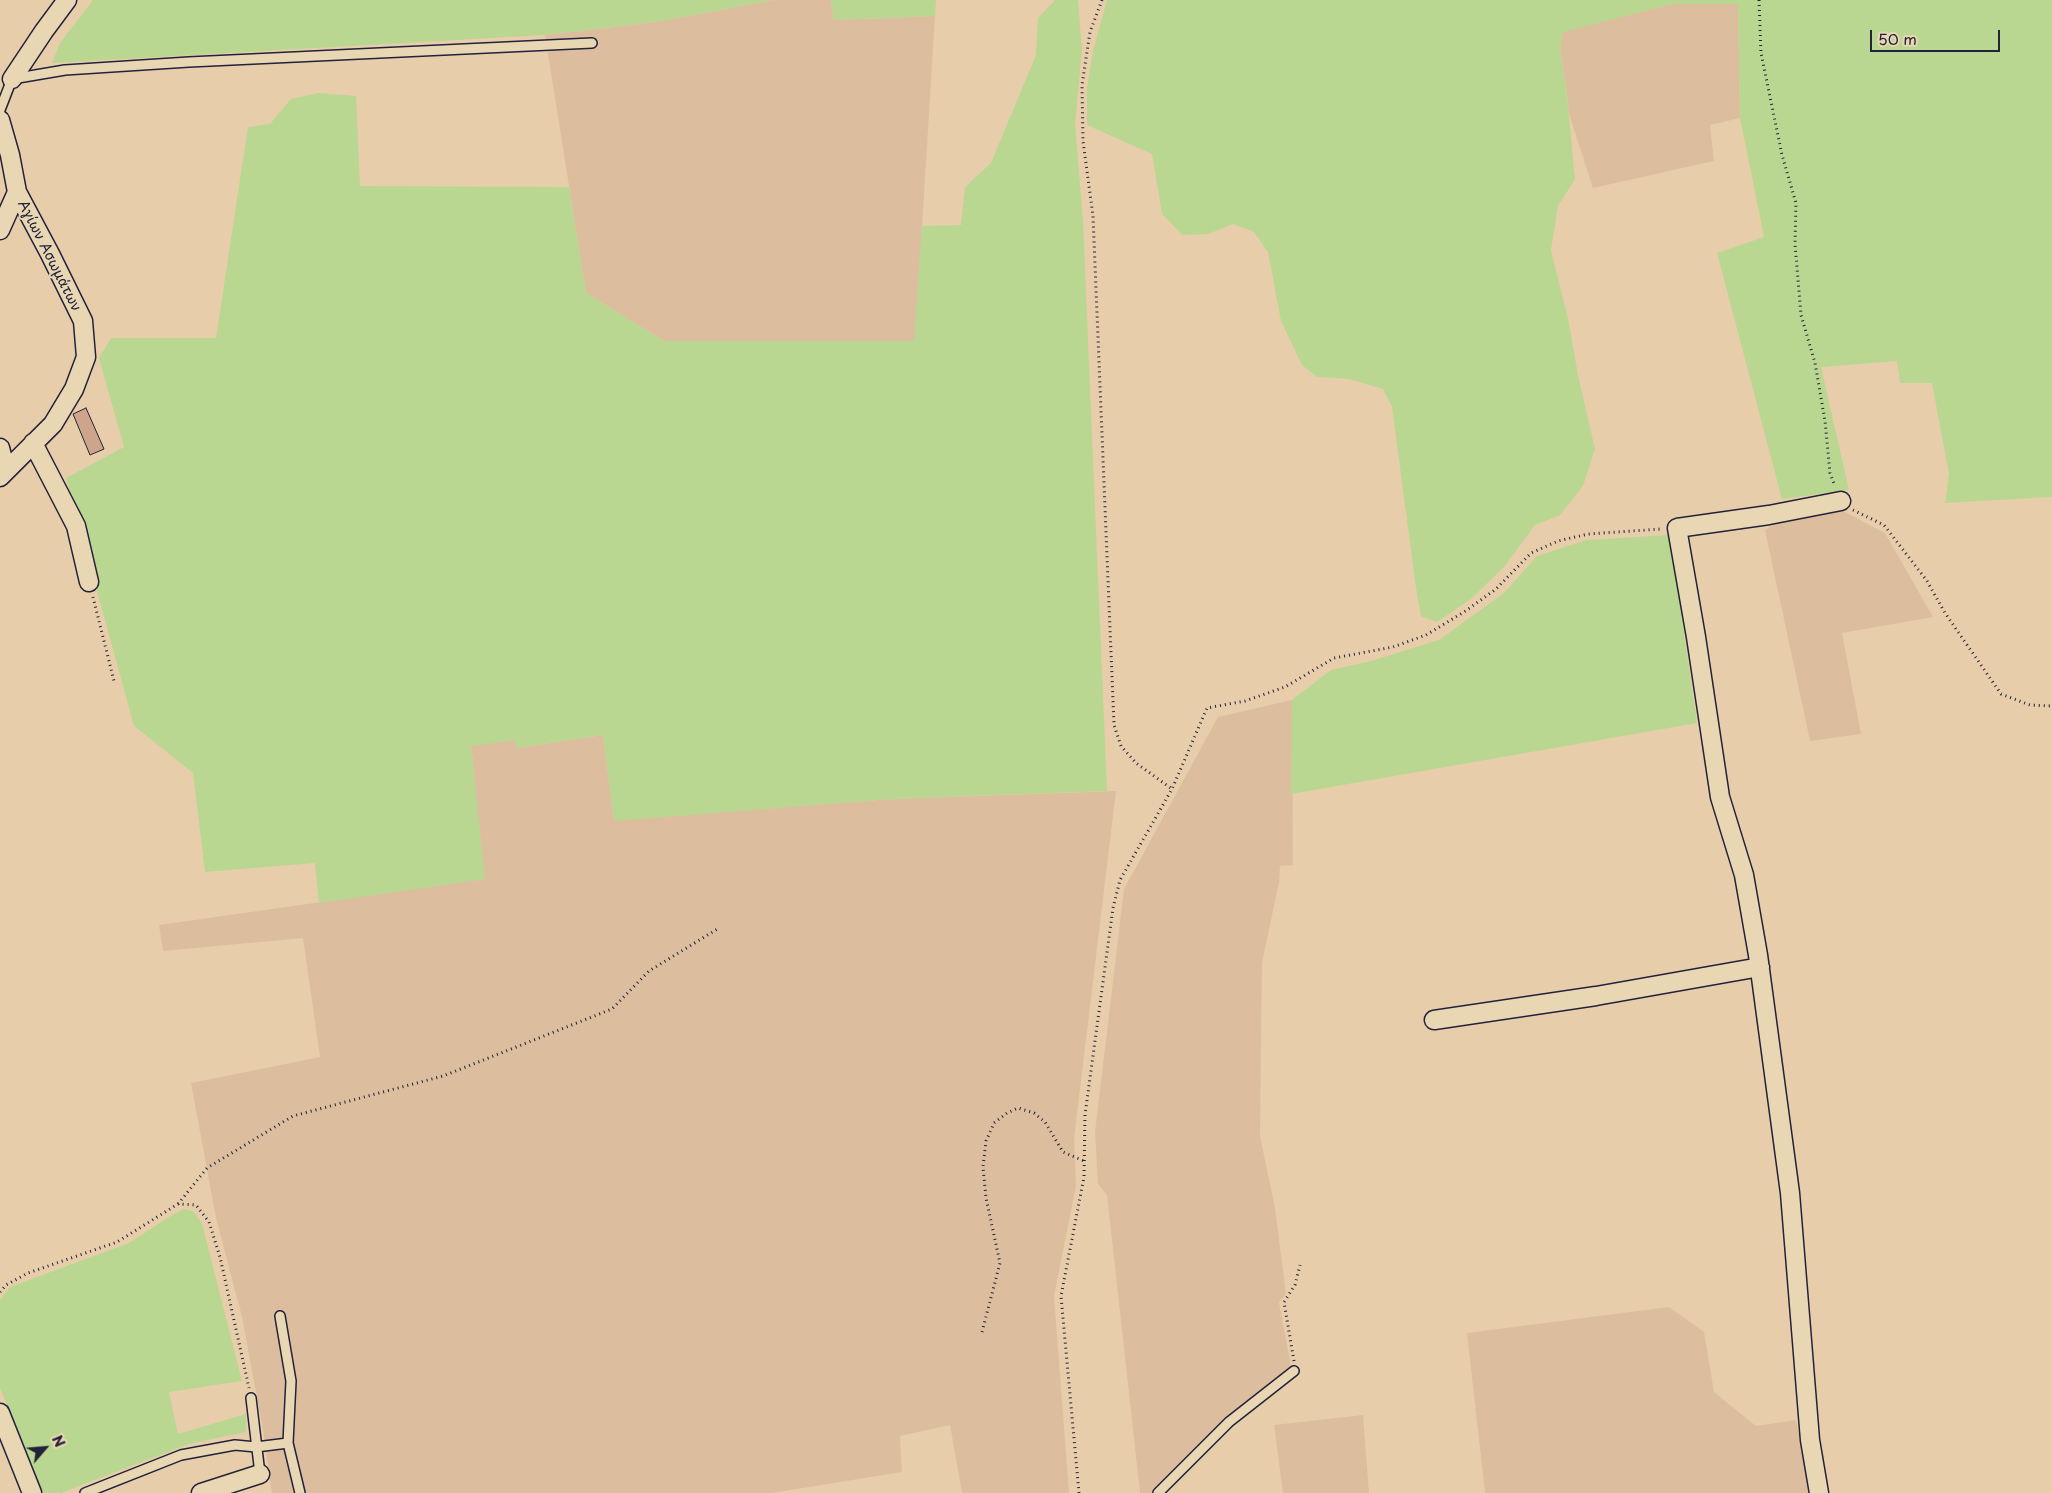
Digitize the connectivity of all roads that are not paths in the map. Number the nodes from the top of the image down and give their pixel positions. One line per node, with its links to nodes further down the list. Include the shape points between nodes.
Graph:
1 (67, 0): 3 (street)
2 (592, 43): 3 (lane, via 189,62 65,70)
3 (12, 79): 4 (lane)
4 (0, 110)
5 (0, 120): 6 (street, Αγίων Ασωμάτων)
6 (17, 192): 7 (street); 8 (street, Αγίων Ασωμάτων, via 83,321 86,357 74,389 53,424)
7 (0, 230)
8 (33, 443): 10 (street, Αγίων Ασωμάτων); 12 (street, via 76,526)
9 (0, 448): 10 (street)
10 (3, 474)
11 (1841, 501): 13 (street, via 1677,528 1720,797 1744,875)
12 (90, 582)
13 (1760, 966): 14 (street, via 1596,996); 27 (street, via 1790,1193 1810,1440)
14 (1434, 1020)
15 (280, 1316): 19 (lane, via 291,1381)
16 (1294, 1371): 26 (lane, via 1229,1422)
17 (252, 1398): 20 (lane)
18 (0, 1413): 22 (street)
19 (288, 1443): 20 (lane); 25 (lane)
20 (256, 1447): 21 (lane); 23 (lane, via 235,1445 181,1455)
21 (260, 1474): 24 (street)
22 (32, 1493)
23 (85, 1493)
24 (201, 1493)
25 (300, 1493)
26 (1158, 1493)
27 (1819, 1493)

